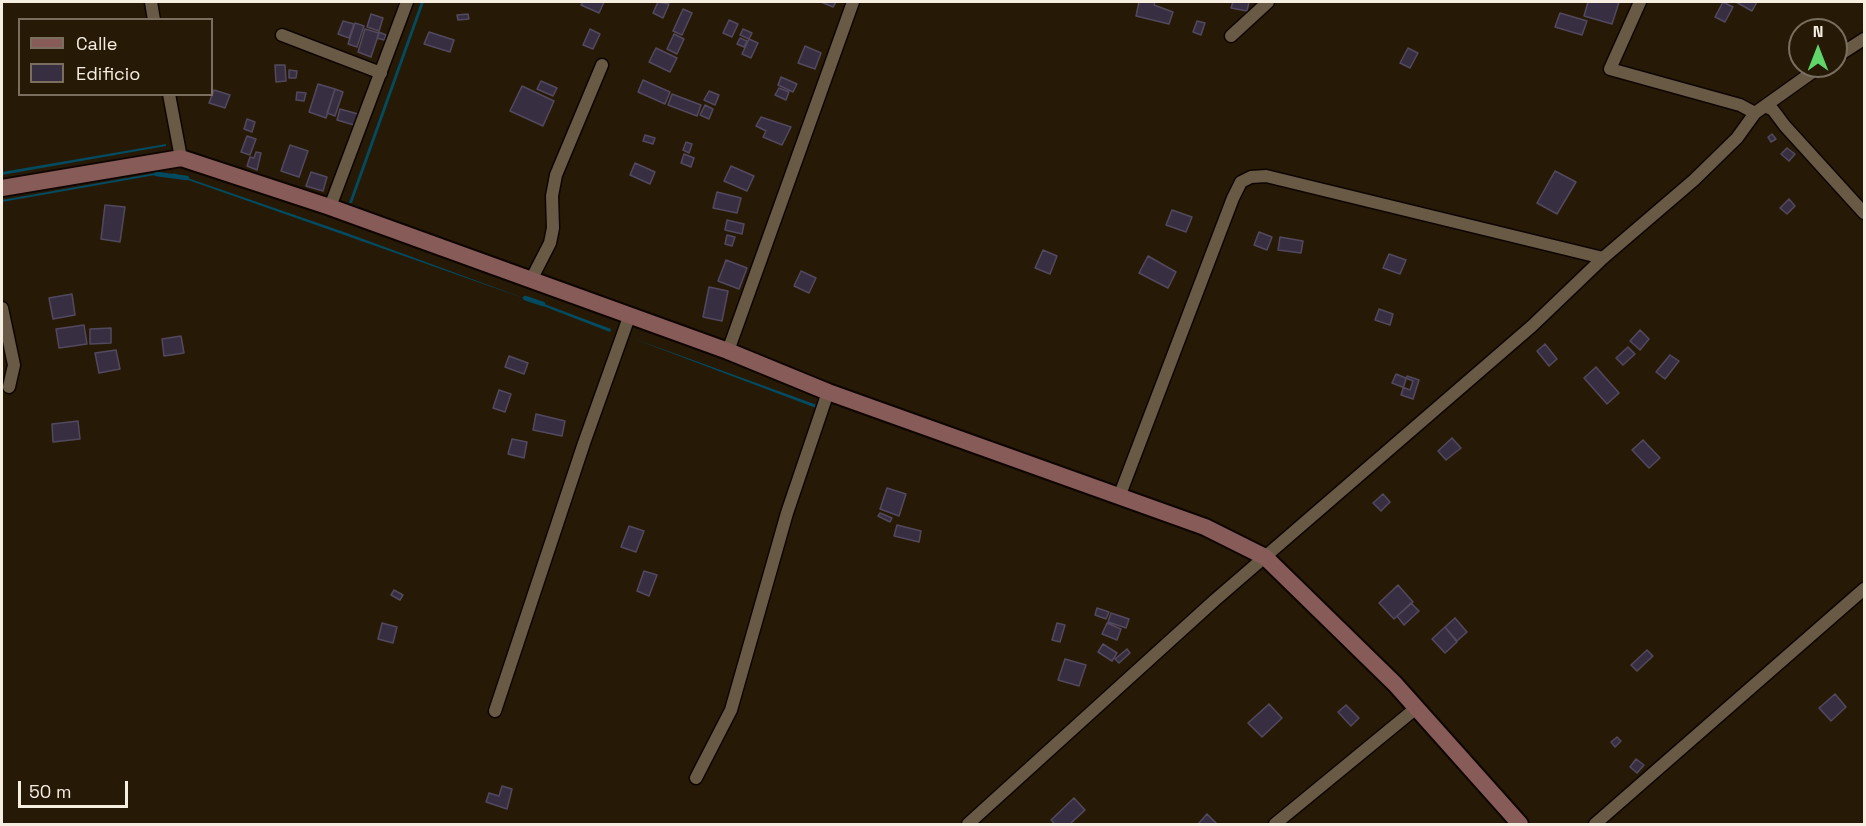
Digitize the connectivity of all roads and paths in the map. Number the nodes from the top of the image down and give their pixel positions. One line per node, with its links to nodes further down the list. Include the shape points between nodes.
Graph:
1 (151, 2): 6 (street)
2 (407, 2): 12 (street)
3 (853, 2): 24 (street)
4 (1268, 2): 8 (street)
5 (1640, 2): 15 (street, via 1610,69)
6 (154, 18)
7 (282, 35): 12 (street)
8 (1231, 36)
9 (1864, 39): 10 (street)
10 (1848, 49)
11 (602, 66): 21 (street, via 556,175 550,243)
12 (381, 73): 18 (street)
13 (1804, 78): 15 (street)
14 (169, 96): 16 (street)
15 (1760, 109): 19 (street, via 1773,110); 20 (street, via 1694,180)
16 (181, 158): 17 (street); 18 (street)
17 (2, 188)
18 (330, 207): 21 (street)
19 (1864, 213)
20 (1603, 258): 27 (street, via 1266,176 1251,177 1241,182 1233,198); 28 (street, via 1532,326)
21 (531, 280): 23 (street)
22 (2, 308): 25 (street, via 14,365)
23 (629, 317): 24 (street); 31 (street)
24 (728, 351): 26 (street)
25 (9, 387)
26 (828, 392): 27 (street); 32 (street, via 787,513 731,710)
27 (1119, 497): 28 (street, via 1205,526)
28 (1265, 557): 30 (street, via 1395,684); 33 (street)
29 (1864, 589): 36 (street)
30 (1415, 709): 34 (street); 35 (street)
31 (495, 711)
32 (696, 778)
33 (968, 825)
34 (1275, 825)
35 (1520, 825)
36 (1595, 825)

